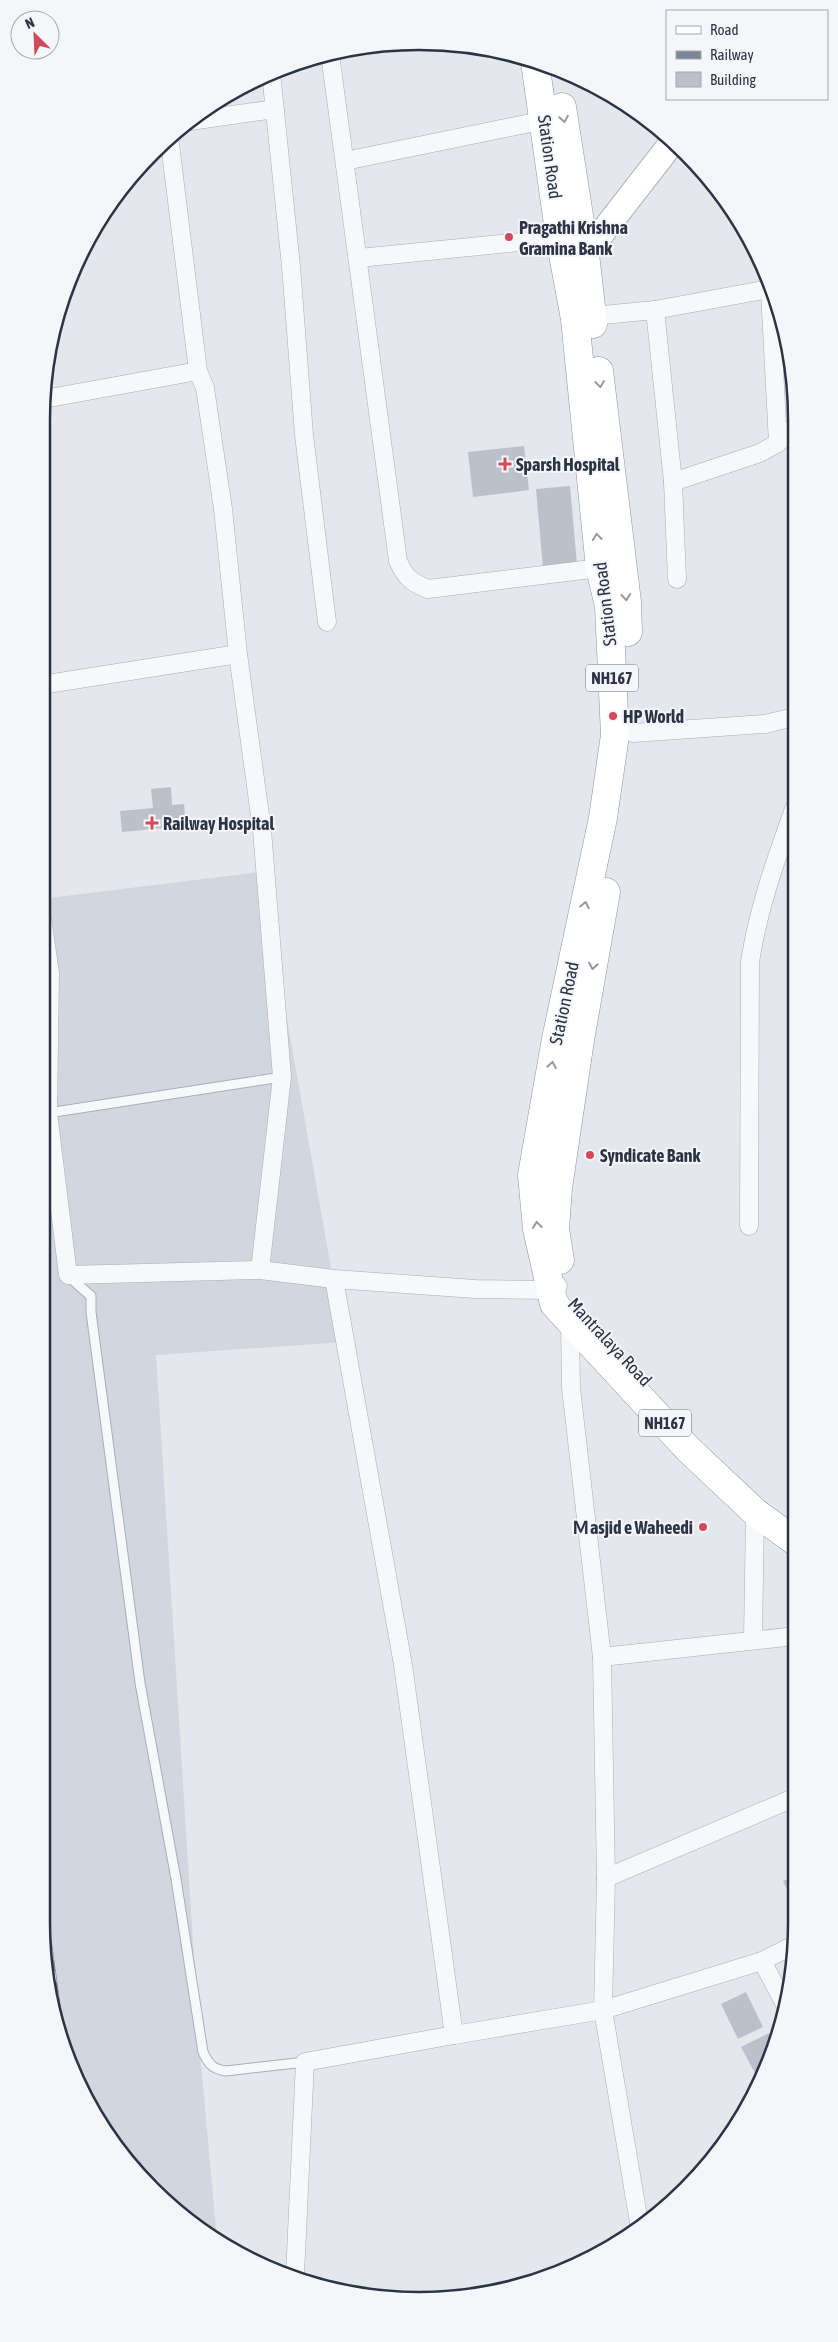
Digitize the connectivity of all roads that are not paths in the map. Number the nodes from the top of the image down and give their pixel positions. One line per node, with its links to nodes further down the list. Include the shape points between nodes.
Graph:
1 (331, 61): 10 (street)
2 (536, 69): 7 (highway, Station Road / NH167)
3 (557, 77): 12 (highway, Station Road / NH167, one-way to 12)
4 (272, 81): 5 (street)
5 (275, 109): 6 (street); 26 (street, via 304,435)
6 (205, 118)
7 (545, 120): 10 (street); 11 (highway, Station Road / NH167)
8 (170, 148): 19 (street)
9 (668, 148): 12 (main road)
10 (345, 161): 13 (street)
11 (560, 238): 13 (street); 14 (highway, Station Road / NH167)
12 (585, 254): 14 (main road); 18 (highway, Station Road / NH167)
13 (359, 258): 24 (street, via 398,561 403,573 414,584 428,589)
14 (568, 280): 24 (highway, Station Road / NH167, one-way to 14, via 575,319)
15 (765, 291): 17 (street)
16 (770, 306): 22 (street)
17 (655, 310): 18 (street); 23 (street)
18 (592, 316): 30 (highway, Station Road / NH167, one-way to 30, via 627,602)
19 (198, 371): 20 (street); 27 (street, via 205,388 221,500)
20 (51, 398)
21 (788, 434): 22 (street)
22 (778, 443): 23 (street, via 760,453)
23 (673, 482): 25 (street)
24 (600, 568): 39 (highway, Station Road / NH167, one-way to 24, via 537,1229 532,1175 556,1039 603,818 614,735 608,606)
25 (677, 579)
26 (327, 622)
27 (238, 654): 28 (street); 32 (street, via 262,830)
28 (50, 684)
29 (788, 718): 30 (street, via 765,724)
30 (633, 733): 39 (highway, Station Road / NH167, one-way to 39, via 558,1188 555,1229)
31 (788, 826): 35 (street, via 766,889 750,962)
32 (282, 1076): 33 (lane); 36 (street)
33 (50, 1113)
34 (50, 1129): 37 (street)
35 (749, 1226)
36 (260, 1270): 37 (street); 38 (street)
37 (68, 1276): 54 (lane, via 91,1296 140,1683 176,1879 203,2052 215,2069 226,2071)
38 (334, 1279): 39 (street, via 475,1289); 53 (street, via 403,1665)
39 (557, 1286): 40 (highway, Mantralaya Road / NH167, via 554,1304); 42 (highway, Mantralaya Road / NH167, via 695,1434)
40 (570, 1322): 41 (highway, Mantralaya Road / NH167, via 688,1448); 46 (street, via 572,1388)
41 (755, 1512): 43 (highway, Mantralaya Road / NH167); 45 (street)
42 (788, 1515)
43 (788, 1536)
44 (788, 1637): 45 (street)
45 (753, 1639): 46 (street)
46 (602, 1657): 48 (street)
47 (788, 1800): 48 (street)
48 (606, 1878): 52 (street)
49 (787, 1948): 50 (street)
50 (762, 1960): 51 (street); 52 (street)
51 (781, 1996)
52 (603, 2010): 53 (street); 55 (street)
53 (454, 2035): 54 (street)
54 (305, 2062): 56 (street)
55 (639, 2220)
56 (295, 2270)

